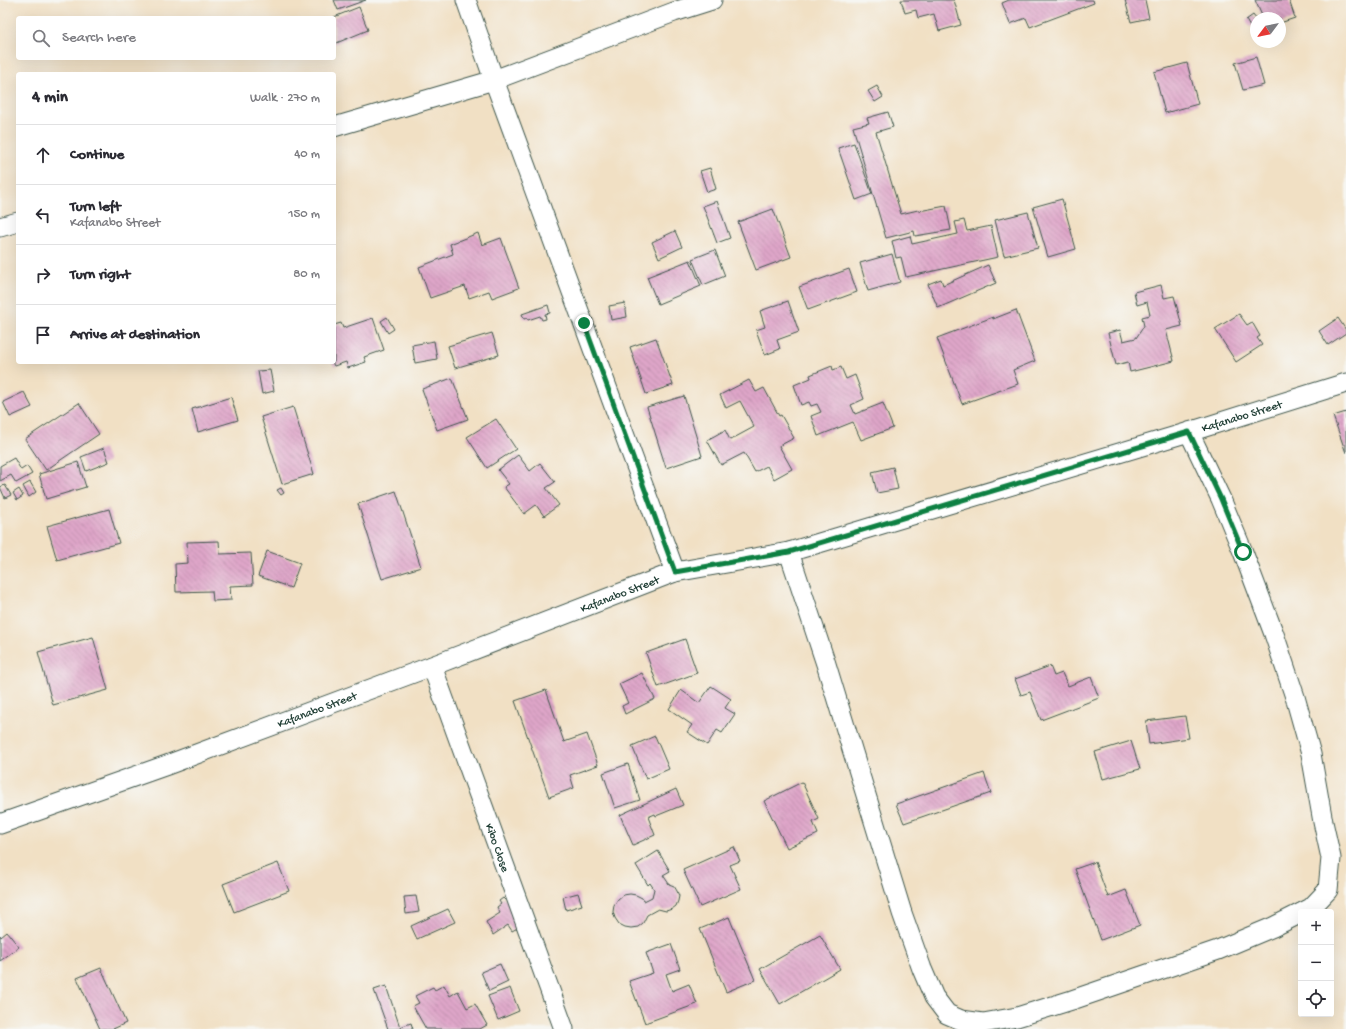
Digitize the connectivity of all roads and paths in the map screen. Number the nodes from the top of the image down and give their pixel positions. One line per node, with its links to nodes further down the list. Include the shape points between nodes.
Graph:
1 (466, 0): 3 (street)
2 (712, 0): 3 (street)
3 (494, 80): 4 (street); 10 (street)
4 (336, 126)
5 (16, 223): 6 (street)
6 (0, 227)
7 (1346, 383): 8 (street, Kafanabo Street)
8 (1189, 432): 9 (street, Kafanabo Street); 13 (street, via 1243,552 1296,697 1311,754 1331,858 1328,890)
9 (789, 552): 10 (street, Kafanabo Street); 14 (street, via 902,913 934,997 947,1014 961,1020 983,1023 1017,1017 1218,950)
10 (675, 572): 11 (street, Kafanabo Street)
11 (432, 666): 12 (street, Kafanabo Street, via 167,765); 15 (street, Kibo Close)
12 (1, 819)
13 (1309, 909)
14 (1298, 915)
15 (564, 1029)

